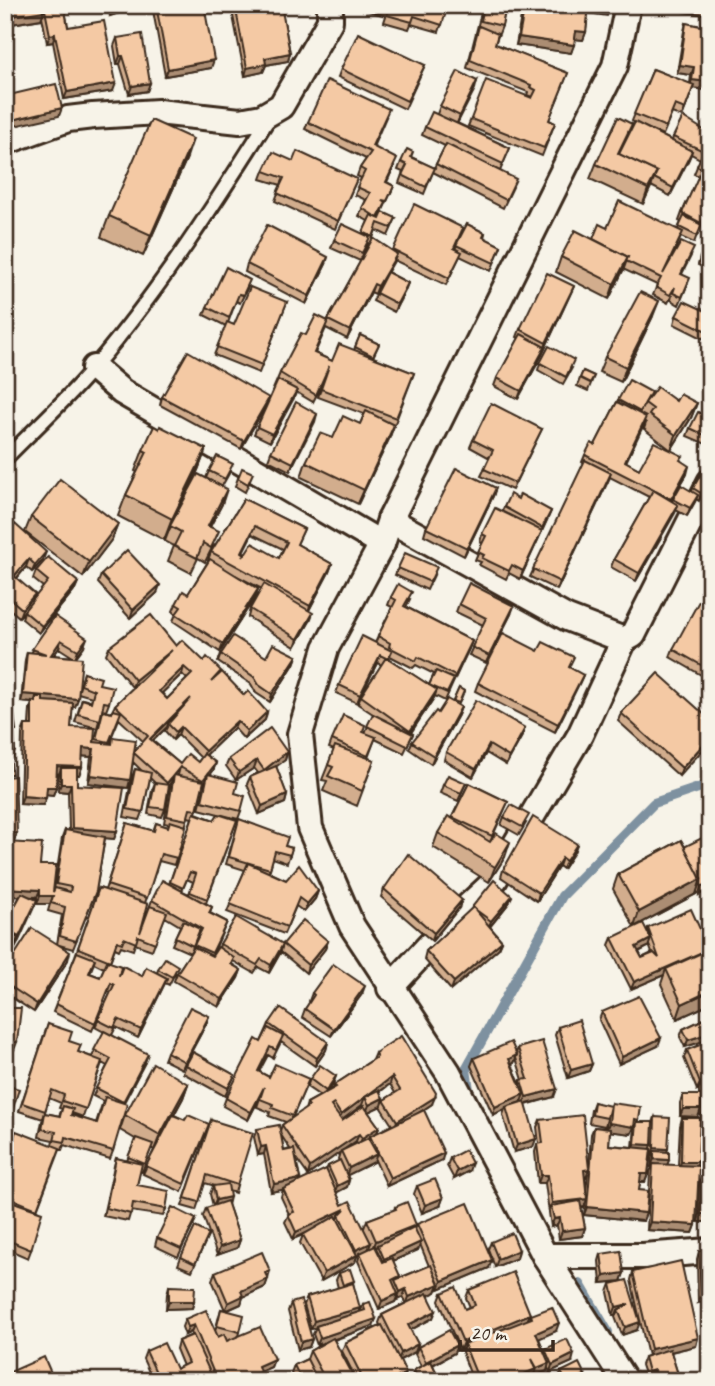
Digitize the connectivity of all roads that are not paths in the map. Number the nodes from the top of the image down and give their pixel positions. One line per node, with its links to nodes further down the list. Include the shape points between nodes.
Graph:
1 (330, 5): 3 (street, via 330,21 281,106)
2 (628, 5): 8 (street, via 615,66)
3 (273, 112): 4 (street, via 240,121 158,112 93,116 68,119); 5 (lane, via 216,202)
4 (5, 142)
5 (94, 368): 6 (lane); 9 (street, via 122,392)
6 (5, 459)
7 (710, 482): 10 (street, via 634,635)
8 (390, 520): 9 (street); 10 (street, via 567,618)
9 (382, 544): 11 (street, via 326,648 300,734 310,828 352,926)
10 (624, 640): 11 (street, via 580,735 492,884)
11 (390, 988): 13 (street, via 448,1072)
12 (710, 1251): 13 (street)
13 (545, 1256): 14 (street)
14 (625, 1381)

